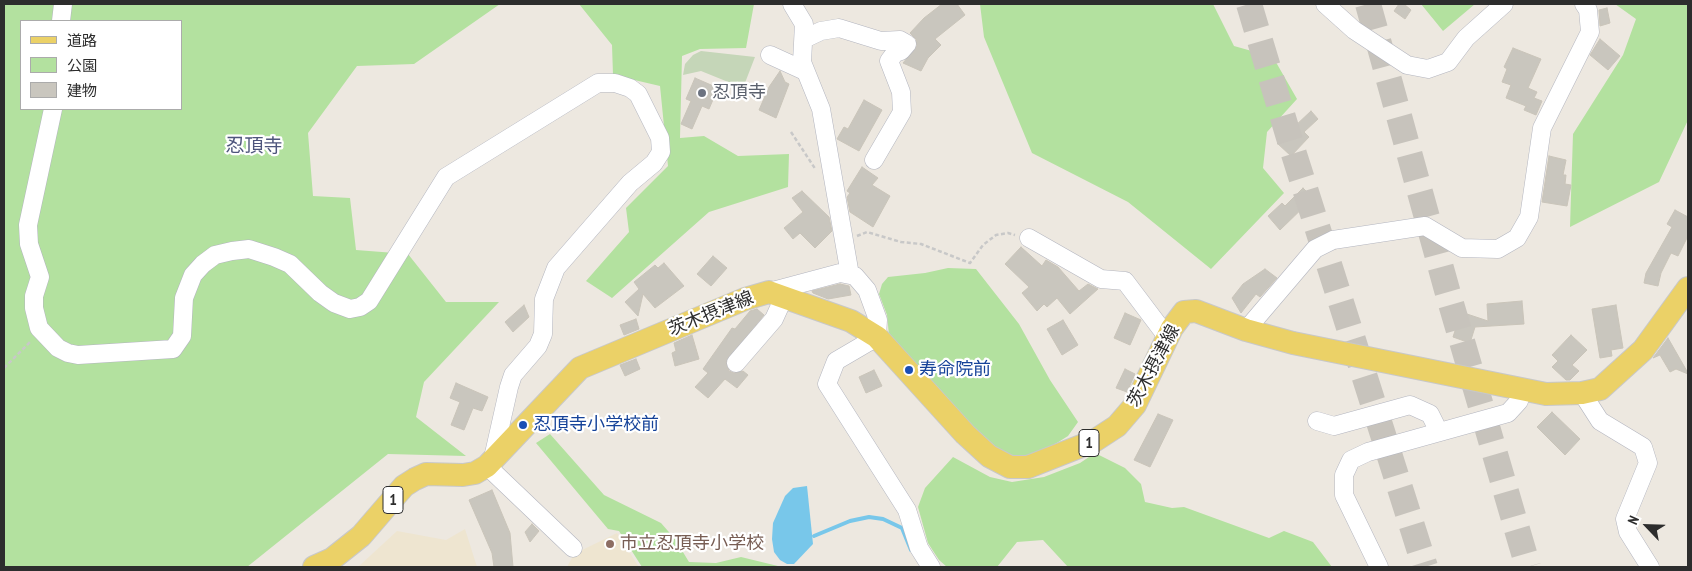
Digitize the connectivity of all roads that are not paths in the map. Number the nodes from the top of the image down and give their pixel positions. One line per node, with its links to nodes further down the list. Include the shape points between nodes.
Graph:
1 (63, 4): 6 (street)
2 (792, 4): 7 (street, via 804,24)
3 (1325, 4): 4 (street, via 1354,30 1406,65 1428,69 1448,62 1466,38)
4 (1504, 4)
5 (1584, 4): 16 (street, via 1588,10 1590,32 1542,128 1529,217 1517,238 1498,249 1462,248 1425,226 1334,240 1315,249)
6 (61, 20)
7 (804, 39): 9 (street, via 802,62); 11 (street, via 821,31 840,28 881,41 900,40 907,44 889,61 901,92 902,112)
8 (770, 55): 9 (street)
9 (805, 72): 13 (street, via 821,110)
10 (53, 110): 24 (street, via 28,225 29,244 40,276 34,302 35,319 58,348 68,353 173,349 182,336 184,298 193,275 215,255 249,249 290,264 334,303 350,309 360,307 369,301 446,177 598,83 615,83 638,94 660,138 661,152 556,268 544,299 543,334 538,346 511,381)
11 (874, 160)
12 (1029, 238): 18 (street, via 1102,279 1125,281)
13 (850, 275): 15 (street, via 840,273); 17 (street, via 855,276 867,290 878,320)
14 (1688, 288): 21 (main road, 茨木摂津線 / 1, via 1643,350 1600,389)
15 (776, 294): 17 (main road, 茨木摂津線 / 1, via 851,321); 19 (street, via 774,319); 24 (main road, 茨木摂津線 / 1, via 745,299 580,368)
16 (1246, 330): 18 (main road, 茨木摂津線 / 1, via 1196,311 1184,312); 20 (main road, 茨木摂津線 / 1, via 1294,343)
17 (877, 337): 18 (main road, 茨木摂津線 / 1, via 965,434 989,456 1010,467 1028,467 1094,442 1117,426 1135,405); 27 (street, via 836,361 827,384 907,510 918,548)
18 (1168, 338)
19 (736, 363)
20 (1522, 389): 21 (main road, 茨木摂津線 / 1, via 1546,394); 23 (street, via 1518,401 1508,413)
21 (1582, 393): 29 (street, via 1600,421 1643,447 1648,463 1624,519 1628,532)
22 (1318, 421): 23 (street, via 1334,426 1410,405 1430,414)
23 (1439, 432): 28 (street, via 1368,452 1351,460 1344,475 1344,495)
24 (490, 462): 25 (street); 26 (main road, 茨木摂津線 / 1, via 475,473 426,474 415,479 404,486 361,536 332,559)
25 (573, 548)
26 (314, 567)
27 (931, 567)
28 (1380, 567)
29 (1650, 567)

